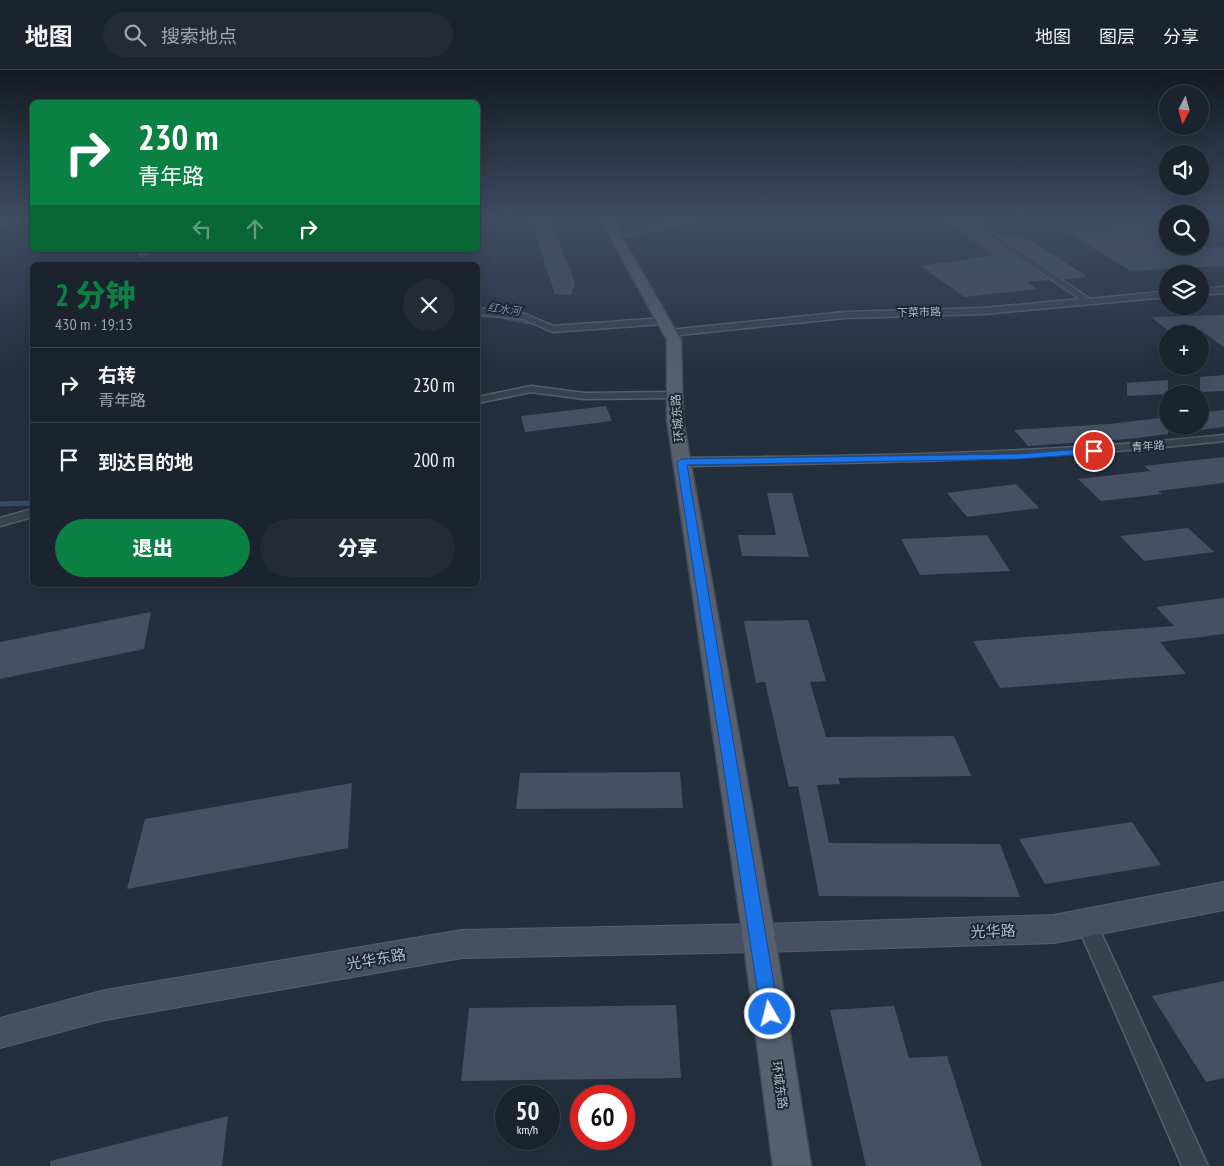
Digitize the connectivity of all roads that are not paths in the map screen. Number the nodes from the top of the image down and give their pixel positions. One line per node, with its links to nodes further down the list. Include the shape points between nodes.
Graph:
1 (635, 271): 8 (main road, 环城东路)
2 (1044, 271): 6 (street)
3 (1224, 290): 4 (street)
4 (1209, 291)
5 (1159, 295): 6 (street, 下菜市路)
6 (1088, 301): 8 (street, 下菜市路, via 983,311 845,315)
7 (480, 311): 8 (street, 下菜市路, via 525,317 552,329)
8 (667, 327): 9 (main road, 环城东路, via 674,340)
9 (675, 395): 10 (street, via 584,396 531,389); 12 (main road, 环城东路)
10 (480, 400)
11 (1221, 441): 12 (street, 青年路, via 1020,456)
12 (682, 462): 17 (main road, 环城东路)
13 (30, 514): 14 (street)
14 (0, 522)
15 (1224, 896): 16 (main road, 光华路)
16 (1086, 922): 17 (main road, 光华路, via 1054,929); 20 (street)
17 (759, 938): 18 (main road, 光华东路, via 462,944 106,1005); 19 (main road, 环城东路)
18 (0, 1033)
19 (792, 1166)
20 (1195, 1166)

